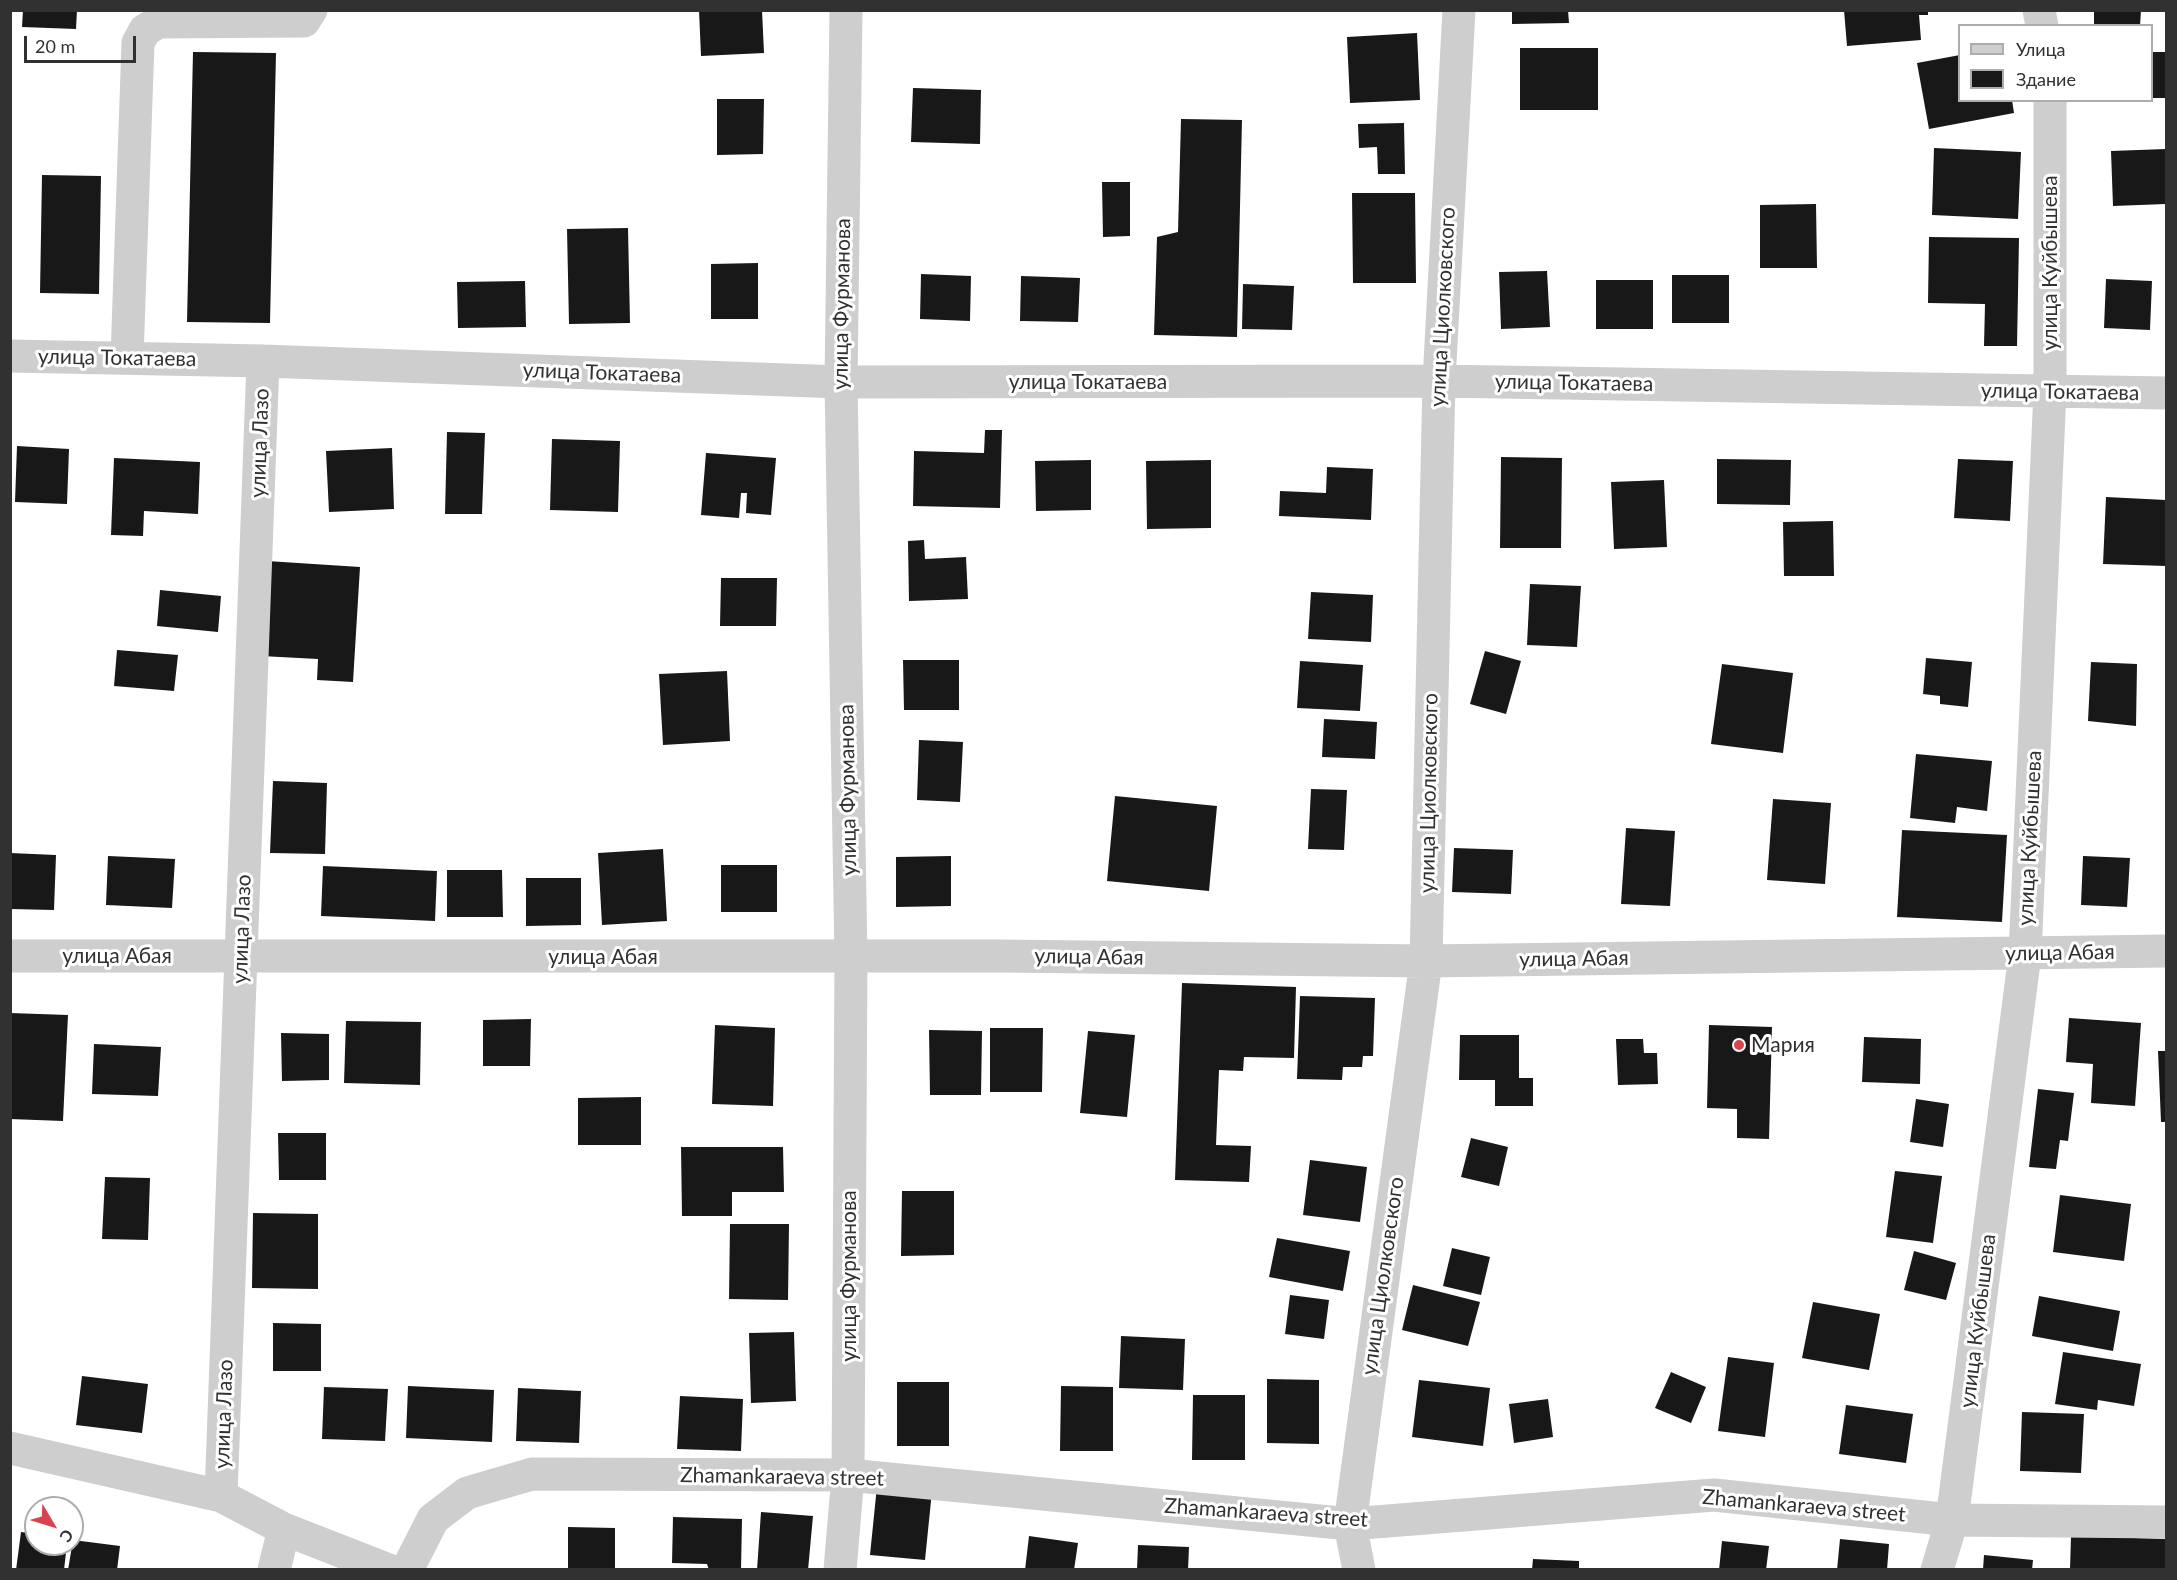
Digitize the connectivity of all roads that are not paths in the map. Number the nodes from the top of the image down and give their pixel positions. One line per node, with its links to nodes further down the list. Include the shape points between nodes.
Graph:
1 (311, 10): 6 (street, via 304,21 159,22 145,30 138,55)
2 (846, 10): 9 (street, улица Фурманова)
3 (1459, 10): 8 (street, улица Циолковского)
4 (2050, 102): 10 (street, улица Куйбышева)
5 (10, 356): 6 (street, улица Токатаева)
6 (128, 358): 7 (street, улица Токатаева)
7 (263, 361): 9 (street, улица Токатаева); 14 (street, улица Лазо)
8 (1439, 381): 9 (street, улица Токатаева); 10 (street, улица Токатаева); 17 (street, улица Циолковского)
9 (841, 382): 16 (street, улица Фурманова)
10 (2050, 392): 11 (street, улица Токатаева); 13 (street, улица Куйбышева)
11 (2166, 393)
12 (2166, 951): 13 (street, улица Абая)
13 (2025, 954): 17 (street, улица Абая); 21 (street, улица Куйбышева)
14 (241, 955): 15 (street, улица Абая); 16 (street, улица Абая); 20 (street, улица Лазо)
15 (10, 956)
16 (851, 958): 17 (street, улица Абая); 19 (street, улица Фурманова)
17 (1426, 961): 23 (street, улица Циолковского)
18 (10, 1448): 20 (street)
19 (848, 1475): 23 (street, Zhamankaraeva street); 27 (street, Zhamankaraeva street, via 532,1474 467,1493 433,1519); 28 (street, улица Фурманова)
20 (221, 1496): 24 (street)
21 (1952, 1520): 22 (street, Zhamankaraeva street); 23 (street, Zhamankaraeva street, via 1714,1495); 30 (street, улица Куйбышева)
22 (2166, 1522)
23 (1350, 1524): 29 (street, улица Циолковского)
24 (284, 1529): 25 (street); 26 (street)
25 (274, 1569)
26 (389, 1569)
27 (407, 1569)
28 (840, 1569)
29 (1359, 1569)
30 (1937, 1569)

